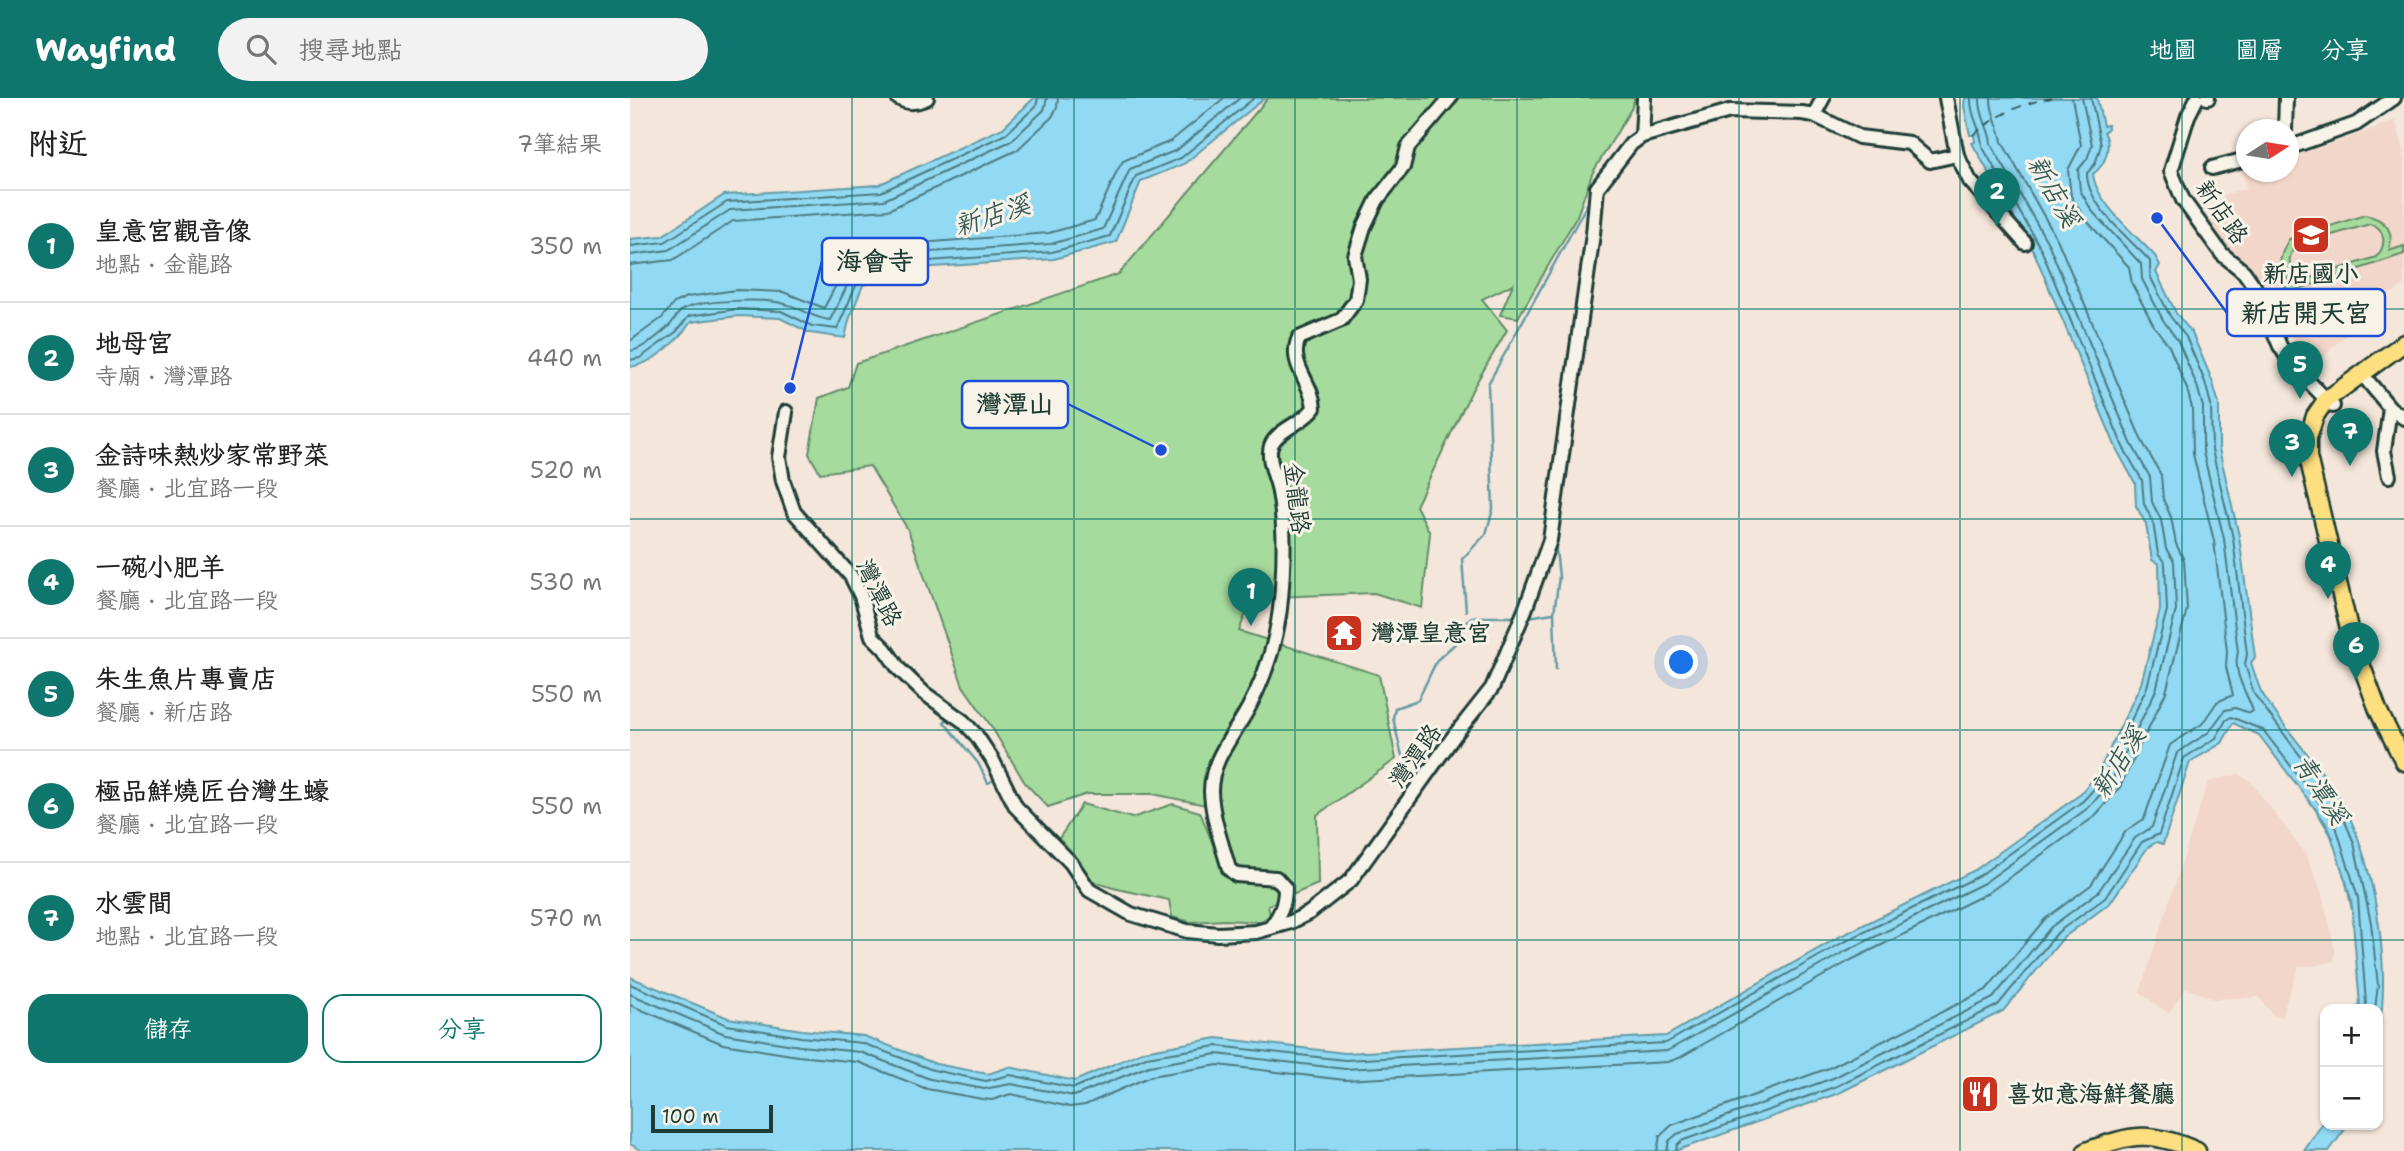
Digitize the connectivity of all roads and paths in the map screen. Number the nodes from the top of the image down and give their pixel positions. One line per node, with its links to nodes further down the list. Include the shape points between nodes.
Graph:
1 (898, 98): 10 (street)
2 (1450, 98): 30 (street, 金龍路, via 1408,147 1403,167 1377,200 1364,227 1355,256 1356,300 1341,320 1299,338 1296,363 1311,390 1314,408 1271,445 1283,531 1280,609 1260,680 1222,750 1211,788 1229,869 1236,875 1276,878 1284,888 1285,902)
3 (1644, 98): 14 (street)
4 (1733, 98): 11 (street)
5 (1823, 98): 12 (street)
6 (1946, 98): 16 (street)
7 (2197, 98): 23 (street, 新店路, via 2171,170 2183,200 2222,254 2254,286 2293,366)
8 (2286, 98): 13 (street)
9 (2394, 98): 15 (street, via 2356,124)
10 (921, 100)
11 (1730, 111): 12 (street); 14 (street)
12 (1814, 115): 16 (street, via 1859,137 1909,143 1930,161)
13 (2285, 119)
14 (1642, 136): 30 (street, 灣潭路, via 1597,188 1550,540 1492,688 1351,880 1310,913)
15 (2299, 144)
16 (1957, 155): 19 (street, via 1970,181)
17 (2236, 162): 18 (street)
18 (2212, 168)
19 (2025, 243)
20 (2404, 343): 22 (main road)
21 (2404, 354): 22 (main road)
22 (2364, 377): 23 (main road); 24 (street)
23 (2330, 403): 28 (main road, via 2316,448 2369,662); 29 (main road, via 2315,416 2308,457 2351,637 2378,710)
24 (2390, 408): 26 (street); 27 (street, via 2384,451)
25 (786, 412): 30 (street, 灣潭路, via 779,457 793,512 851,576 872,636 924,693 976,735 1016,807 1071,863 1089,890 1131,914 1187,931 1218,934)
26 (2404, 418)
27 (2389, 476)
28 (2404, 741)
29 (2404, 762)
30 (1270, 928)
31 (2086, 1151): 32 (main road, via 2130,1136 2152,1136)
32 (2197, 1151)

